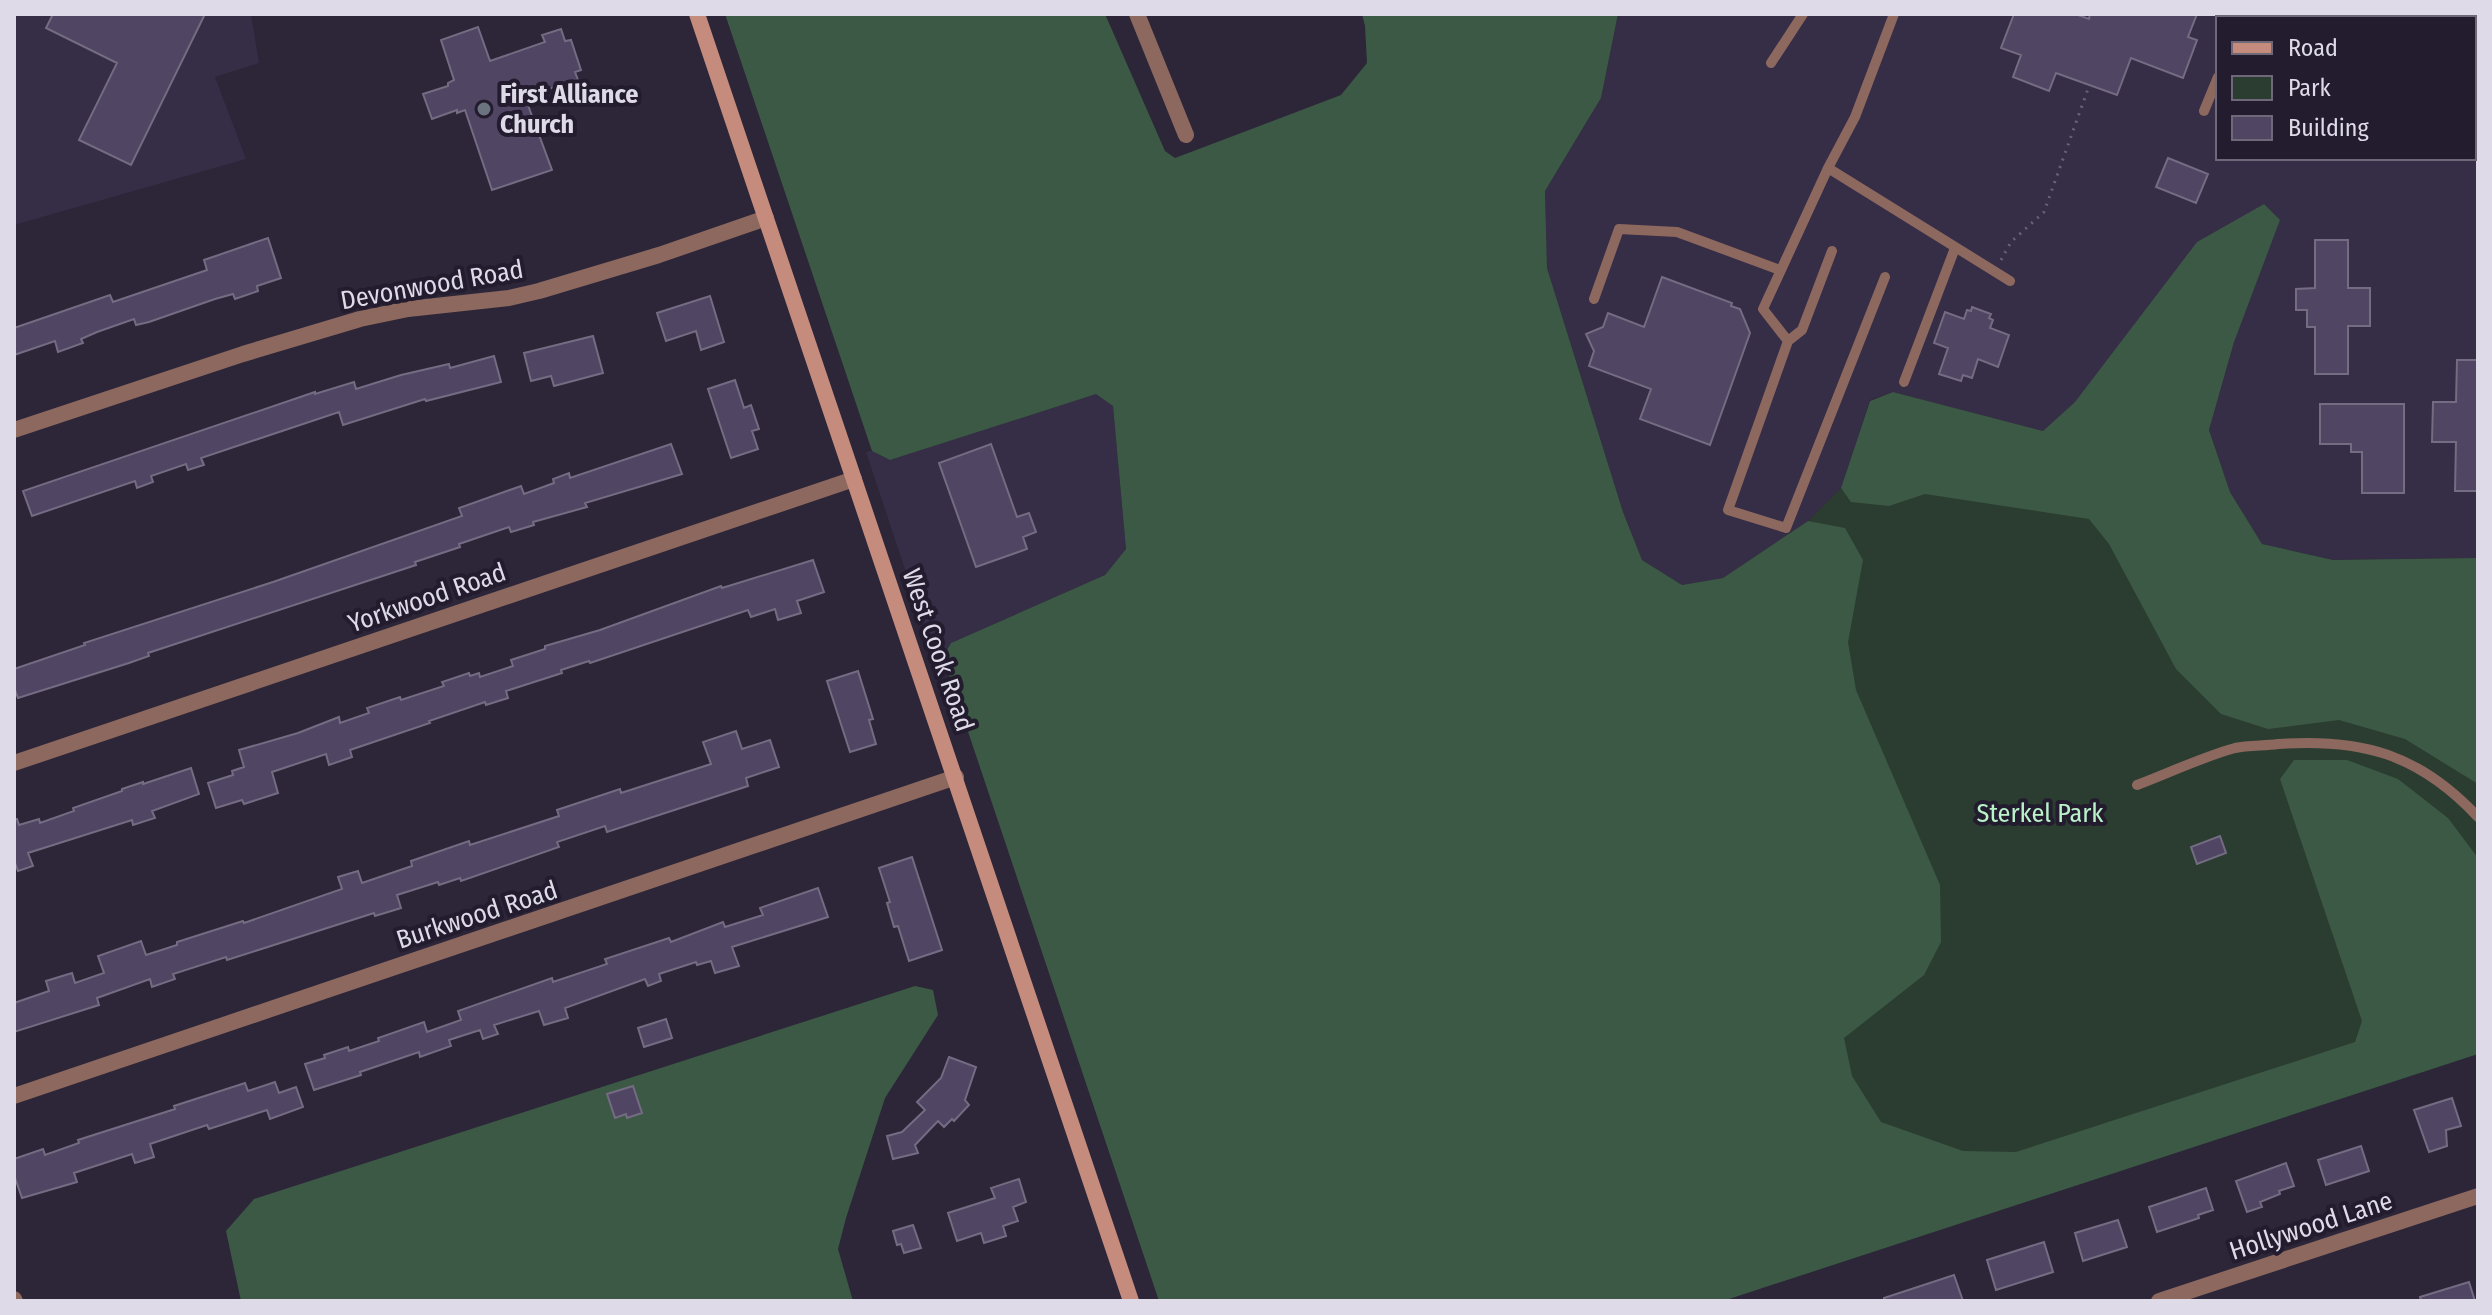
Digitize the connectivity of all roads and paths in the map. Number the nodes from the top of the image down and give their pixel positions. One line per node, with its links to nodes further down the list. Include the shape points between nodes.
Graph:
1 (697, 14): 11 (main road, West Cook Road)
2 (1137, 14): 9 (street)
3 (1803, 14): 5 (lane)
4 (1894, 14): 10 (lane, via 1859,107)
5 (1771, 63)
6 (2216, 82): 8 (lane)
7 (2088, 89): 15 (path, via 2044,212 2011,242)
8 (2204, 111)
9 (1186, 135)
10 (1828, 168): 12 (lane); 14 (lane)
11 (766, 218): 21 (street, Devonwood Road, via 539,291 360,319); 22 (main road, West Cook Road)
12 (1955, 248): 15 (lane); 20 (lane)
13 (1832, 251): 19 (lane, via 1802,330)
14 (1780, 270): 18 (lane, via 1677,232 1619,229); 19 (lane, via 1763,309)
15 (1995, 272): 17 (lane)
16 (1885, 277): 19 (lane, via 1786,528 1728,510)
17 (2010, 281)
18 (1594, 299)
19 (1788, 341)
20 (1904, 382)
21 (14, 430)
22 (854, 479): 23 (street, Yorkwood Road); 24 (main road, West Cook Road)
23 (14, 763)
24 (956, 777): 27 (street, Burkwood Road); 29 (main road, West Cook Road)
25 (2137, 785): 26 (lane, via 2237,748 2313,742 2371,749 2416,765)
26 (2478, 817)
27 (14, 1096)
28 (2478, 1196): 30 (street, Hollywood Lane)
29 (1131, 1301)
30 (2159, 1301)

